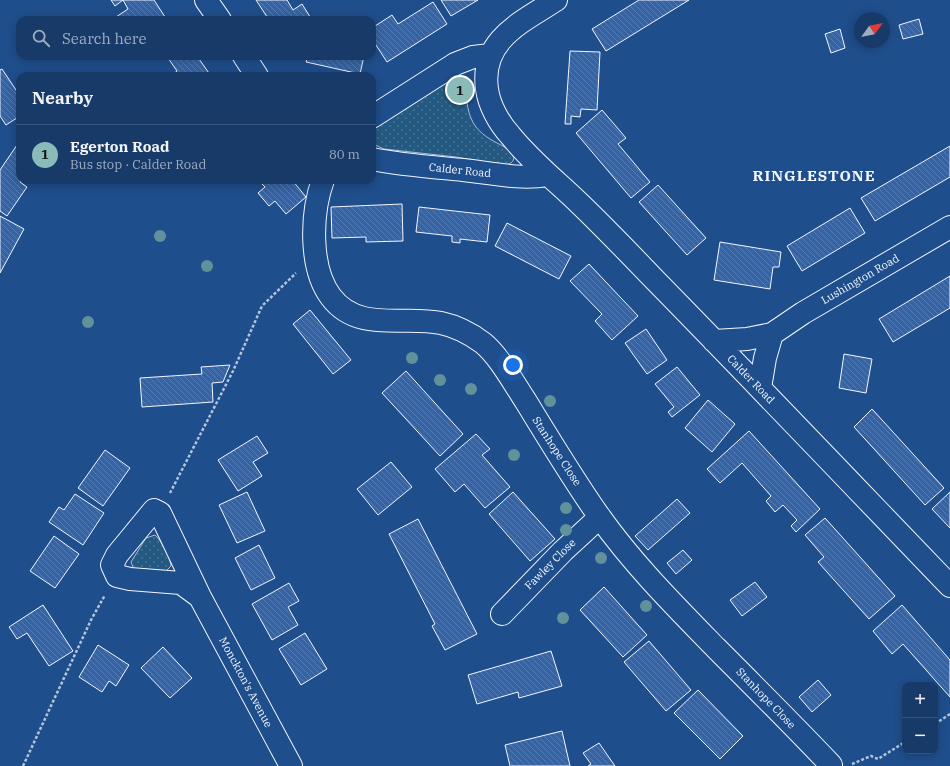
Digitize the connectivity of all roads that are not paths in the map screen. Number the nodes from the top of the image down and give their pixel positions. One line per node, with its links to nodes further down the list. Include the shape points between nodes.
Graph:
1 (206, 0): 3 (street)
2 (556, 0): 4 (street, via 518,24 504,36)
3 (217, 16)
4 (490, 55): 7 (street, via 473,57 456,64); 9 (street, Calder Road, via 486,77 492,107 509,135)
5 (247, 60): 6 (street)
6 (254, 72)
7 (376, 114)
8 (376, 160): 9 (street, Calder Road, via 509,176)
9 (548, 175): 13 (street, Calder Road, via 654,278)
10 (321, 184): 15 (street, Stanhope Close, via 315,205 315,254 326,290 340,307 369,320 441,323 457,328 482,342 491,350 509,376)
11 (950, 227): 12 (street, Lushington Road, via 803,312)
12 (772, 334): 13 (street, Lushington Road); 14 (street)
13 (714, 342): 14 (street, Calder Road)
14 (760, 388): 16 (street, Calder Road)
15 (600, 516): 18 (street, Fawley Close); 19 (street, Stanhope Close, via 630,556 663,593)
16 (950, 586)
17 (200, 597): 17 (street, Monckton's Avenue, via 160,513 154,510 116,555 112,565 117,576 181,583); 20 (street, Monckton's Avenue)
18 (502, 614)
19 (838, 765)
20 (291, 766)

